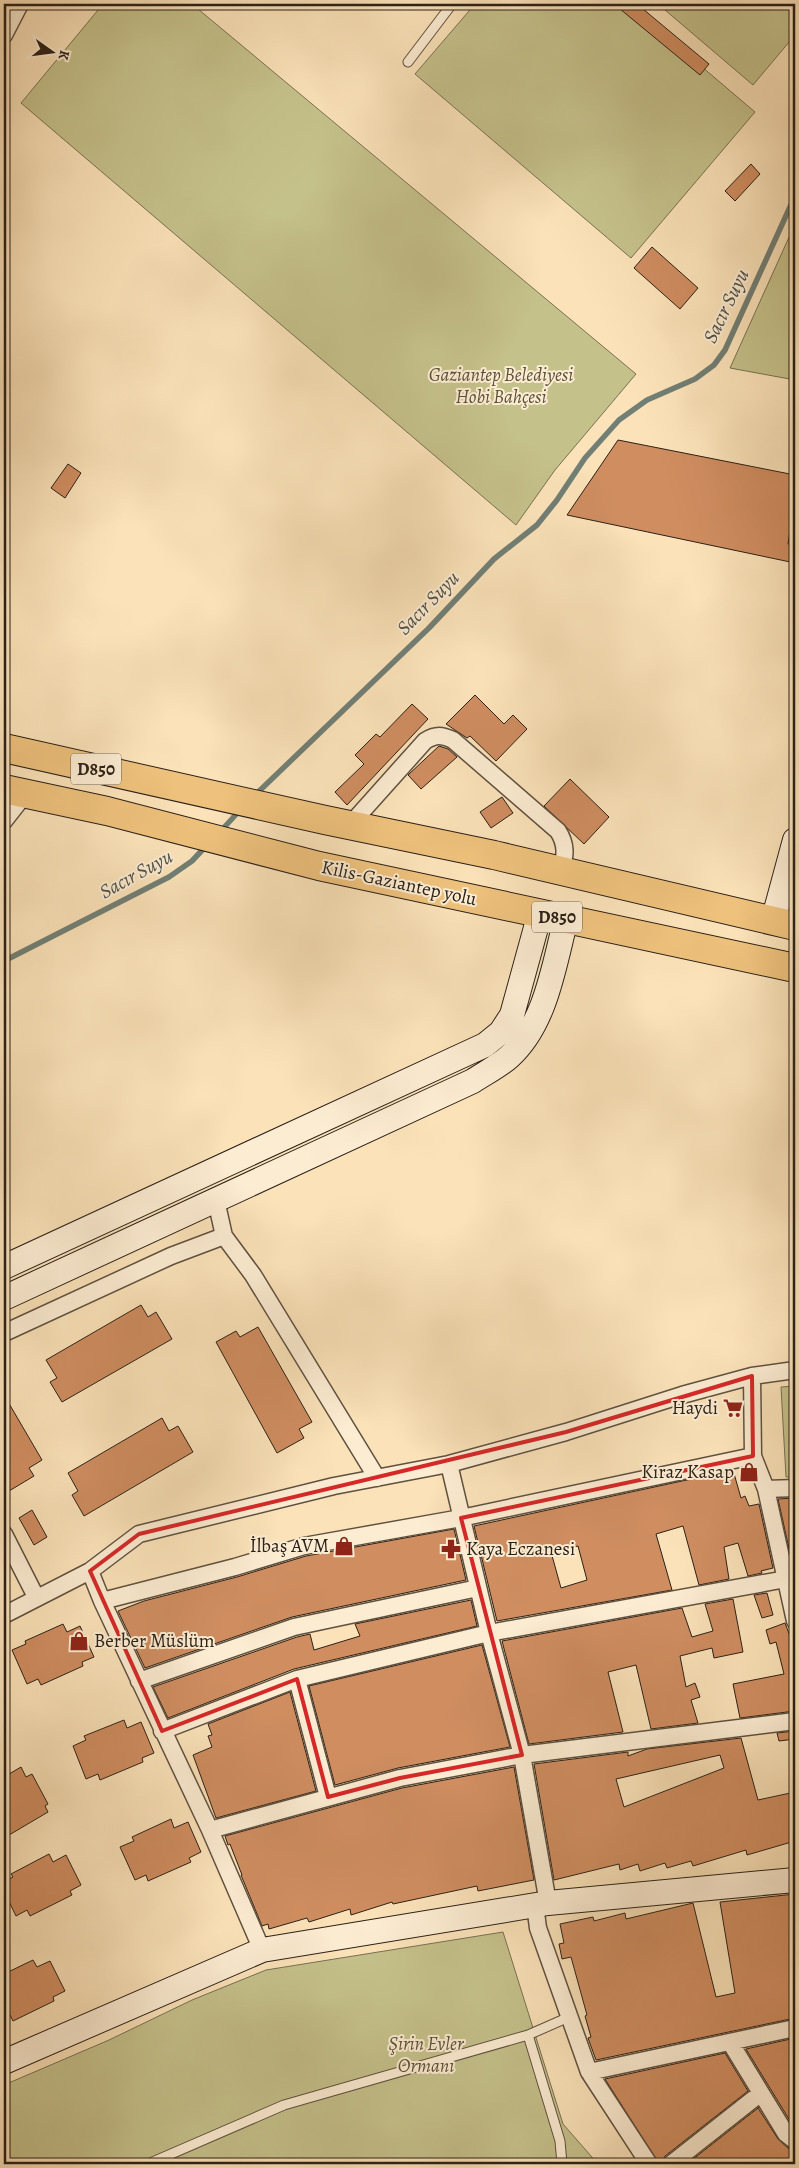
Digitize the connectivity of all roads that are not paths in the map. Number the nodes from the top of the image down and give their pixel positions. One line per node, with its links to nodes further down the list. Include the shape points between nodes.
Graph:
1 (20, 4): 3 (street)
2 (452, 4): 4 (lane)
3 (4, 35)
4 (408, 62)
5 (4, 748): 8 (highway, D850)
6 (15, 791): 7 (street); 11 (highway, Kilis-Gaziantep yolu / D850, via 106,810 319,866)
7 (4, 821)
8 (337, 823): 10 (highway, D850); 10 (street, via 425,741 443,735 453,740 558,831 566,849)
9 (795, 840): 13 (street)
10 (562, 871): 13 (highway, D850)
11 (540, 913): 12 (highway, Kilis-Gaziantep yolu / D850); 17 (street, via 512,1015 501,1032 485,1045)
12 (566, 919): 14 (highway, Kilis-Gaziantep yolu / D850); 15 (street, via 549,986 537,1017 524,1041 508,1058 473,1081)
13 (784, 924)
14 (795, 968)
15 (216, 1200): 16 (street); 18 (street)
16 (224, 1236): 19 (street, via 171,1256); 24 (street, via 253,1275)
17 (4, 1267)
18 (4, 1298)
19 (4, 1333)
20 (795, 1370): 21 (street)
21 (752, 1376): 22 (street); 23 (street)
22 (753, 1456): 26 (street); 27 (street)
23 (448, 1464): 24 (street); 27 (street)
24 (377, 1478): 29 (street, via 229,1510 139,1534)
25 (795, 1488): 26 (street)
26 (766, 1489): 30 (street)
27 (461, 1518): 31 (street); 33 (street, via 304,1546)
28 (4, 1534): 32 (street)
29 (90, 1570): 32 (street); 33 (street)
30 (786, 1579): 35 (street); 36 (street)
31 (478, 1588): 36 (street); 38 (street, via 294,1627)
32 (36, 1597): 34 (street)
33 (102, 1602): 38 (street)
34 (4, 1615)
35 (795, 1621)
36 (489, 1633): 37 (street); 41 (street)
37 (297, 1679): 40 (street); 42 (street)
38 (139, 1681): 40 (street)
39 (795, 1721): 41 (street)
40 (162, 1731): 43 (street)
41 (522, 1755): 42 (street, via 400,1778); 45 (street)
42 (328, 1797): 43 (street)
43 (210, 1830): 46 (street)
44 (795, 1880): 45 (street)
45 (542, 1904): 46 (street); 47 (street, via 538,1928)
46 (262, 1950): 51 (street)
47 (569, 2016): 49 (lane); 52 (street)
48 (795, 2028): 50 (street)
49 (528, 2035): 55 (lane, via 284,2105); 56 (lane, via 560,2141)
50 (730, 2042): 52 (street); 53 (street)
51 (4, 2062)
52 (589, 2072): 57 (street)
53 (761, 2093): 54 (street, via 786,2134); 58 (street)
54 (795, 2141)
55 (148, 2164)
56 (562, 2164)
57 (649, 2164)
58 (671, 2164)

